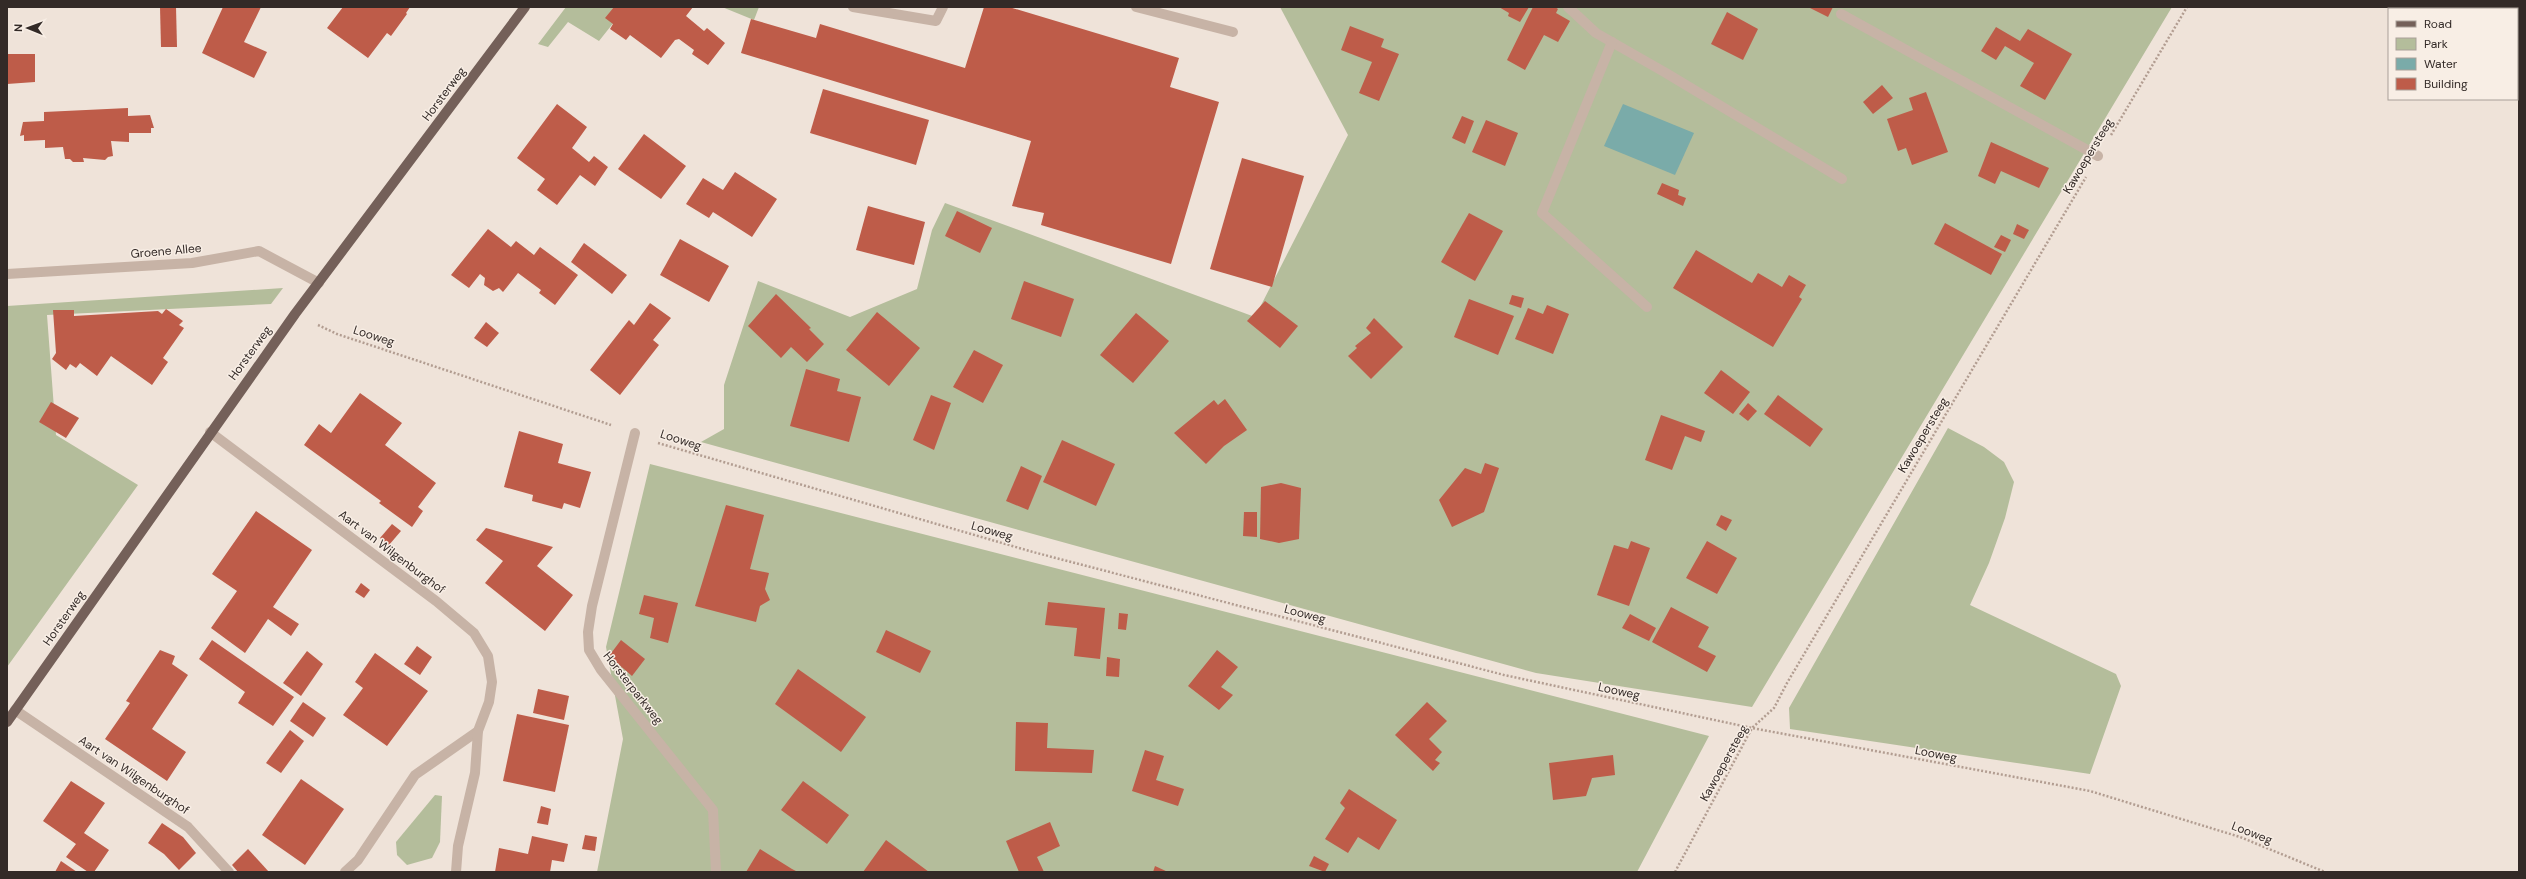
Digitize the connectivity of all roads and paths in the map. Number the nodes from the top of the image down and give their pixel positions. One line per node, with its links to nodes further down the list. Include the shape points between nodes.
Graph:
1 (525, 7): 13 (main road, Horsterweg)
2 (854, 7): 3 (street, via 936,21)
3 (943, 7)
4 (1136, 7): 8 (street)
5 (1568, 7): 9 (street, via 1596,33)
6 (2187, 7): 10 (path, Kawoepersteeg)
7 (1841, 14): 10 (street)
8 (1234, 32)
9 (1612, 42): 11 (street); 14 (street, via 1542,213)
10 (2098, 156): 20 (path, Kawoepersteeg, via 1774,708)
11 (1842, 179)
12 (7, 274): 13 (street, Groene Allee, via 192,263 259,251)
13 (319, 283): 15 (main road, Horsterweg)
14 (1647, 307)
15 (295, 314): 16 (main road, Horsterweg); 17 (path, Looweg, via 337,334)
16 (210, 432): 18 (main road, Horsterweg); 21 (street, Aart van Wilgenburghof, via 436,601 474,633 488,656 492,682 489,702)
17 (635, 433): 20 (path, Looweg, via 664,445 1033,552 1504,675); 25 (street, Horsterparkweg, via 592,606 588,632 589,650 601,670 713,810)
18 (16, 710): 19 (main road, Horsterweg); 22 (street, Aart van Wilgenburghof, via 188,827)
19 (7, 722)
20 (1752, 728): 26 (path, Kawoepersteeg); 27 (path, Looweg, via 2090,791 2240,837)
21 (478, 731): 23 (street, via 415,775 358,860); 24 (street, Aart van Wilgenburghof, via 475,773 458,846)
22 (229, 872)
23 (344, 872)
24 (456, 872)
25 (716, 872)
26 (1675, 872)
27 (2325, 872)

